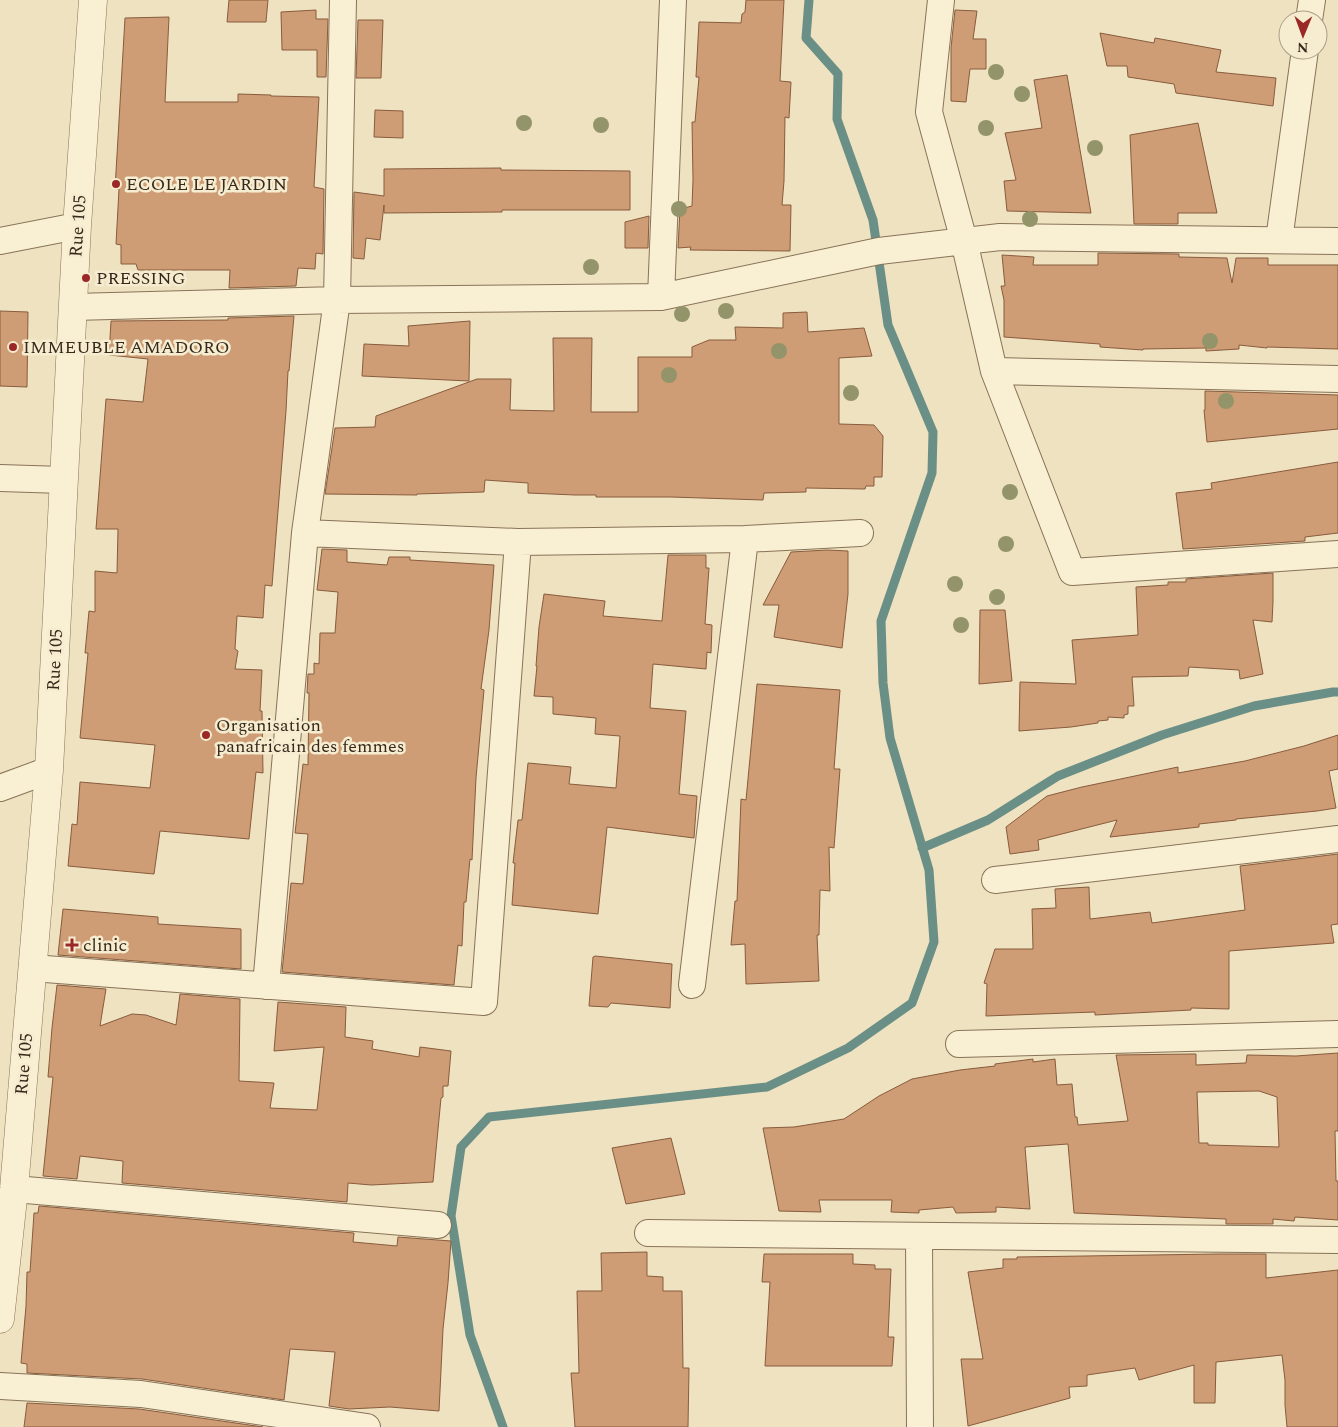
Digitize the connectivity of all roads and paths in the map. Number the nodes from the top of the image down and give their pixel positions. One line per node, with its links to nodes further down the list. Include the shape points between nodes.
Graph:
1 (93, 0): 6 (street, Rue 105)
2 (343, 0): 12 (street)
3 (674, 0): 11 (street)
4 (941, 0): 9 (street, via 929,112)
5 (1304, 60): 7 (street)
6 (78, 226): 8 (street); 13 (street, Rue 105)
7 (1279, 240): 9 (street, via 1000,237); 10 (street)
8 (0, 241)
9 (964, 241): 11 (street, via 879,251); 14 (street)
10 (1338, 241)
11 (661, 297): 12 (street)
12 (337, 300): 13 (street); 18 (street)
13 (73, 307): 17 (street, Rue 105)
14 (994, 370): 15 (street); 22 (street, via 1072,572)
15 (1338, 379)
16 (0, 478): 17 (street)
17 (63, 480): 23 (street, Rue 105)
18 (306, 533): 21 (street); 29 (street)
19 (860, 533): 20 (street)
20 (745, 539): 21 (street); 28 (street)
21 (518, 542): 29 (street, via 484,1002)
22 (1338, 554)
23 (49, 770): 24 (street); 27 (street, Rue 105)
24 (0, 788)
25 (1338, 839): 26 (street)
26 (995, 880)
27 (32, 968): 29 (street); 32 (street, Rue 105)
28 (692, 985)
29 (266, 986)
30 (1338, 1034): 31 (street)
31 (959, 1044)
32 (14, 1189): 33 (street); 37 (street, Rue 105)
33 (438, 1225)
34 (648, 1233): 35 (street)
35 (919, 1236): 36 (street); 41 (street)
36 (1338, 1240)
37 (0, 1311): 38 (street, Rue 105)
38 (0, 1319)
39 (0, 1386): 40 (street, via 141,1394)
40 (367, 1427)
41 (920, 1427)

